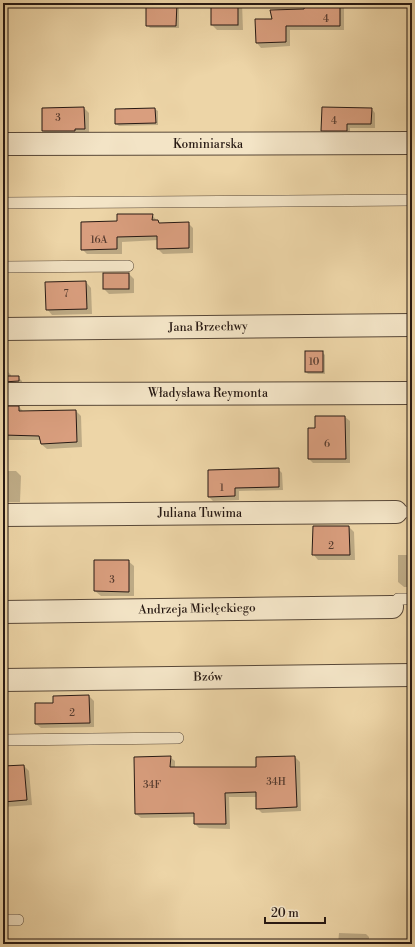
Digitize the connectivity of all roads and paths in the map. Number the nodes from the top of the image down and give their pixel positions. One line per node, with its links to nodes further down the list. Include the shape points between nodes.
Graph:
1 (412, 143): 2 (street, Kominiarska)
2 (3, 144)
3 (412, 200): 4 (lane)
4 (3, 203)
5 (128, 266): 6 (lane)
6 (3, 267)
7 (412, 325): 8 (street, Jana Brzechwy)
8 (3, 329)
9 (412, 393): 10 (street, Władysława Reymonta)
10 (3, 394)
11 (404, 512): 12 (street, Juliana Tuwima)
12 (3, 515)
13 (412, 599): 14 (lane, via 398,599)
14 (392, 607): 15 (street, Andrzeja Mielęckiego)
15 (3, 612)
16 (412, 675): 17 (street, Bzów)
17 (3, 680)
18 (178, 738): 19 (lane)
19 (3, 740)
20 (3, 920): 21 (lane)
21 (18, 920)

